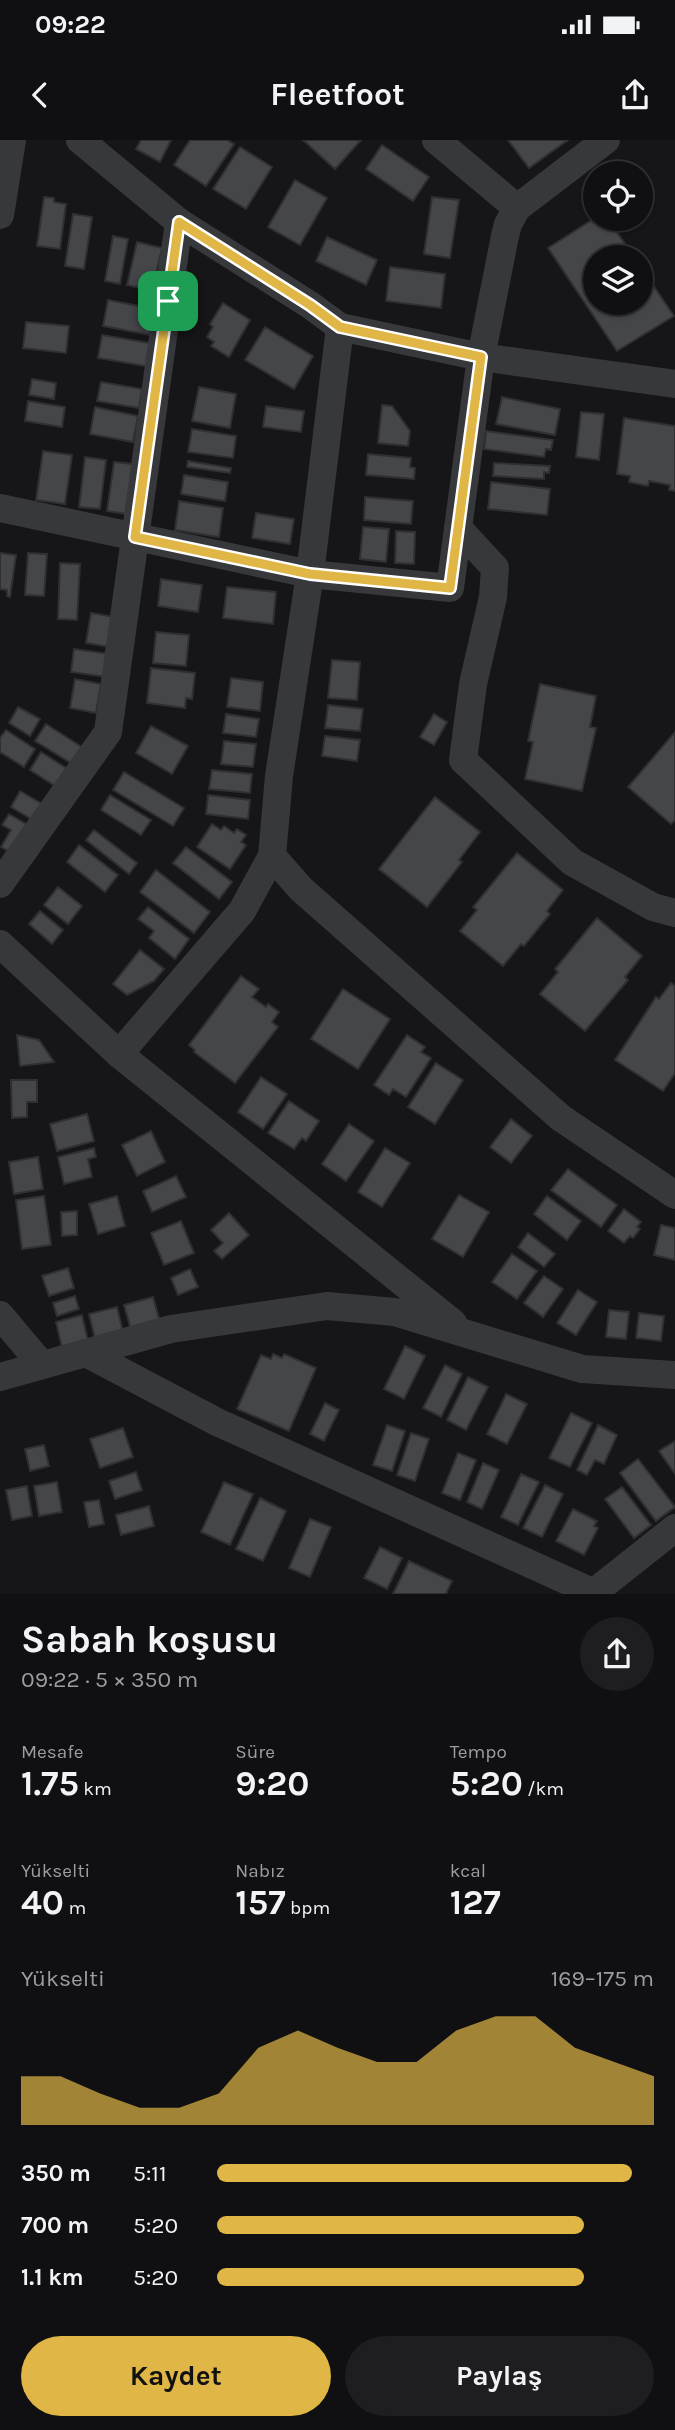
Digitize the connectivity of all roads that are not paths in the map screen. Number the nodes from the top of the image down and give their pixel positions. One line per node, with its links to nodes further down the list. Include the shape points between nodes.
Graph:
1 (12, 140): 6 (street)
2 (80, 140): 7 (street)
3 (436, 140): 5 (street)
4 (606, 140): 5 (street)
5 (517, 208): 9 (street, via 505,236)
6 (0, 215)
7 (179, 222): 8 (street); 13 (street)
8 (340, 327): 9 (street); 14 (street)
9 (481, 357): 10 (street); 12 (street)
10 (675, 384)
11 (0, 508): 13 (street)
12 (458, 528): 14 (street, via 450,588); 17 (street, via 495,568 463,760 572,862 653,907)
13 (135, 537): 14 (street); 16 (street, via 108,732)
14 (310, 574): 15 (street, via 279,776)
15 (272, 856): 19 (street, via 242,911); 20 (street, via 301,889 561,1118)
16 (0, 884)
17 (675, 914)
18 (0, 943): 19 (street)
19 (119, 1054): 22 (street)
20 (675, 1195)
21 (0, 1315): 24 (street)
22 (463, 1331): 23 (street, via 396,1312 327,1306 171,1329); 25 (street, via 582,1369)
23 (86, 1353): 24 (street); 28 (street, via 217,1422)
24 (42, 1365): 26 (street)
25 (675, 1375)
26 (0, 1377)
27 (675, 1528): 28 (street)
28 (592, 1593)

